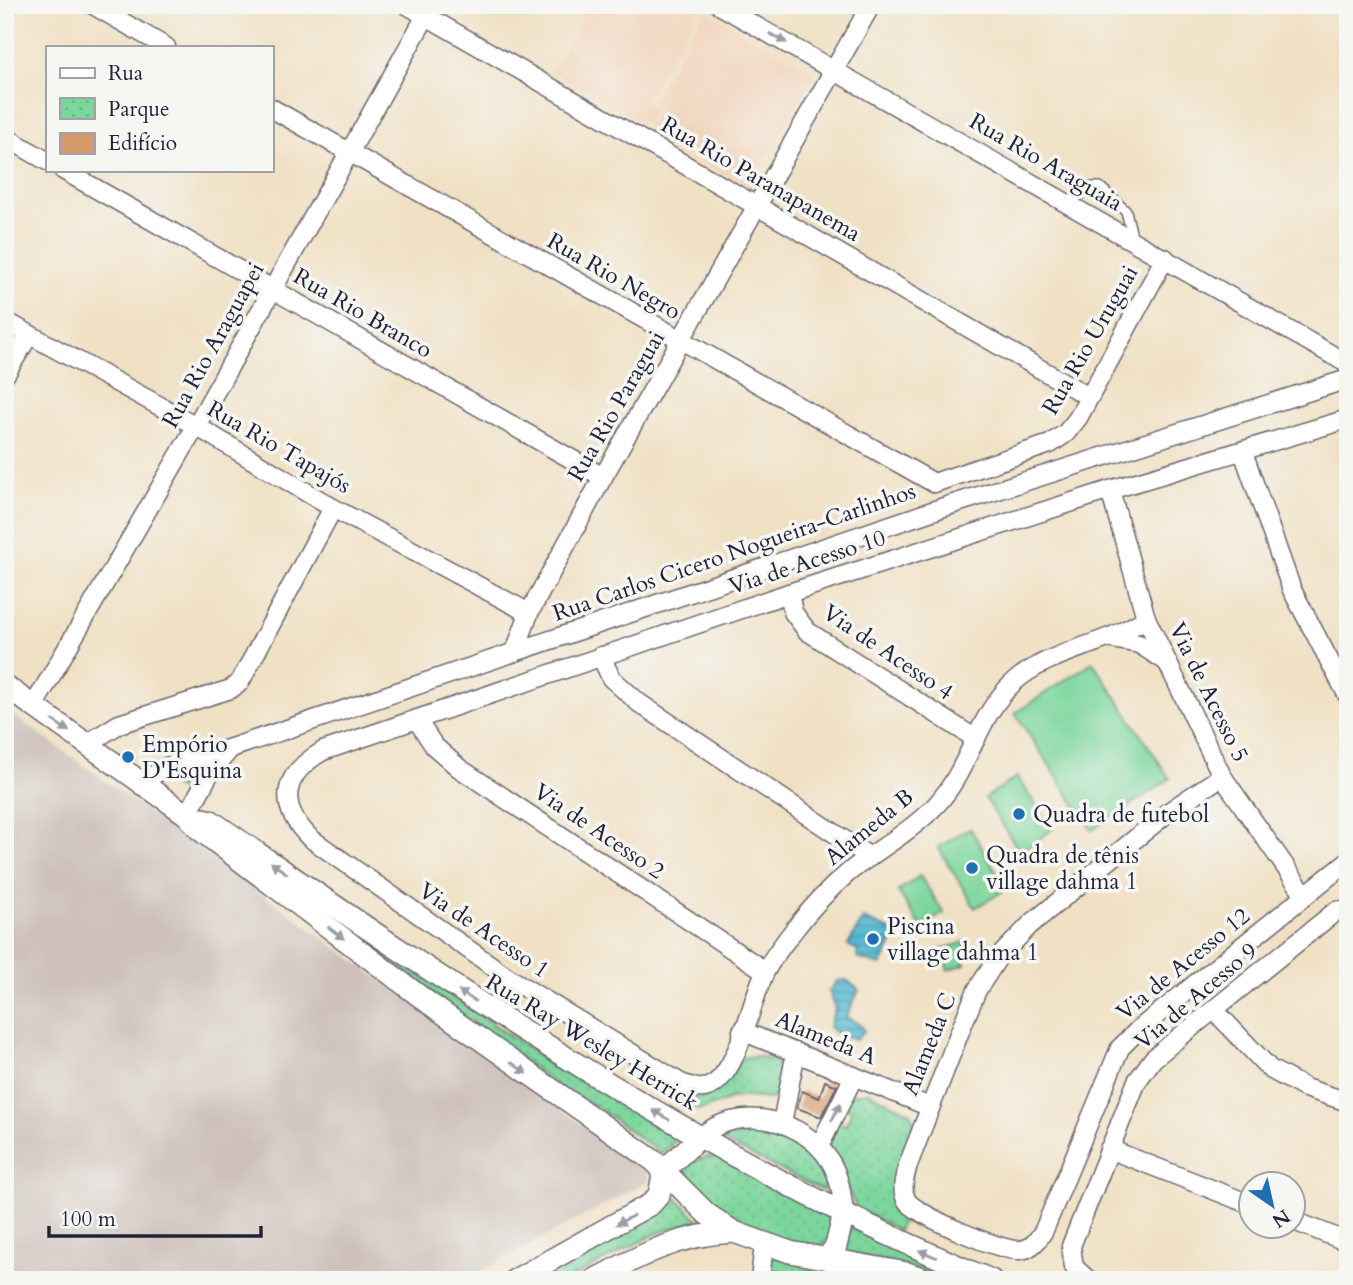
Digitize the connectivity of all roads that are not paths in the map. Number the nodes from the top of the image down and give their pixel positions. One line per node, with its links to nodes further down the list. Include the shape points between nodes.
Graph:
1 (93, 5): 6 (street)
2 (407, 5): 5 (street, Rua Rio Paranapanema)
3 (719, 5): 7 (street, Rua Rio Araguaia, one-way to 7)
4 (871, 5): 7 (street, Rua Rio Paraguai)
5 (429, 11): 10 (street, Rua Rio Araguapei); 14 (street, Rua Rio Paranapanema)
6 (164, 46)
7 (836, 70): 13 (street, Rua Rio Araguaia); 14 (street, Rua Rio Paraguai)
8 (273, 109): 10 (street, Rua Rio Negro)
9 (5, 137): 11 (street)
10 (350, 154): 17 (street, Rua Rio Araguapei); 20 (street, Rua Rio Negro)
11 (46, 160)
12 (67, 172): 17 (street, Rua Rio Branco)
13 (1067, 203): 15 (street, Rua Rio Araguaia); 15 (lane, via 1100,187 1126,211)
14 (759, 206): 20 (street, Rua Rio Paraguai); 24 (street, Rua Rio Paranapanema)
15 (1133, 240): 16 (street, Rua Rio Araguaia)
16 (1165, 258): 21 (street, Rua Rio Araguaia); 24 (street, Rua Rio Uruguai)
17 (272, 289): 26 (street, Rua Rio Araguapei); 28 (street, Rua Rio Branco)
18 (5, 321): 19 (street, Rua Rio Tapajós)
19 (29, 335): 22 (street); 26 (street, Rua Rio Tapajós)
20 (682, 342): 28 (street, Rua Rio Paraguai); 29 (street, Rua Rio Negro)
21 (1348, 364)
22 (5, 375)
23 (1348, 379): 32 (street, Rua Carlos Cicero Nogueira-Carlinhos)
24 (1090, 397): 29 (street, Rua Rio Uruguai, via 1066,433 1050,444)
25 (1348, 419): 27 (street, Via de Acesso 10)
26 (196, 426): 31 (street, Rua Rio Tapajós); 42 (street, Rua Rio Araguapei)
27 (1243, 452): 30 (street, Via de Acesso 10); 41 (street, via 1292,590)
28 (603, 477): 34 (street, Rua Rio Paraguai)
29 (934, 483): 32 (street)
30 (1110, 489): 33 (street, Via de Acesso 10); 35 (street, Via de Acesso 5)
31 (333, 508): 34 (street, Rua Rio Tapajós); 45 (street, via 240,682 231,690 119,724)
32 (941, 508): 37 (street, Rua Carlos Cicero Nogueira-Carlinhos)
33 (789, 593): 38 (street, Via de Acesso 10); 44 (street, Via de Acesso 4, via 793,612 807,631)
34 (529, 613): 37 (street, Rua Rio Paraguai)
35 (1146, 618): 36 (street, Alameda B); 39 (street, Via de Acesso 5)
36 (1107, 638): 39 (street, via 1139,644); 44 (street, Alameda B, via 1046,660 1013,682 993,705)
37 (515, 652): 46 (street, Rua Carlos Cicero Nogueira-Carlinhos)
38 (601, 656): 43 (street, Via de Acesso 10); 51 (street, via 611,678 639,703)
39 (1168, 663): 48 (street, Via de Acesso 5)
40 (5, 686): 42 (street, Rua Ray Wesley Herrick)
41 (1348, 696)
42 (33, 707): 45 (street, Rua Ray Wesley Herrick, one-way to 45)
43 (417, 720): 47 (street, Via de Acesso 10, via 323,751); 55 (street, Via de Acesso 2, via 435,746 459,768)
44 (976, 738): 51 (street, Alameda B, via 960,775 937,803 911,829)
45 (87, 744): 49 (street, Rua Ray Wesley Herrick)
46 (230, 748): 49 (street, Rua Carlos Cicero Nogueira-Carlinhos, via 164,767); 50 (street, via 211,771)
47 (292, 775): 60 (street, Via de Acesso 1, via 288,804 296,824 310,838 512,980)
48 (1222, 776): 53 (street, Via de Acesso 5); 62 (street, Alameda C, via 1147,829 1031,924 997,959 977,990)
49 (142, 786): 50 (street, Rua Ray Wesley Herrick)
50 (187, 815): 64 (street, Rua Ray Wesley Herrick, one-way to 50, via 446,983 211,821); 67 (street, Rua Ray Wesley Herrick, one-way to 67, via 200,830 430,1004)
51 (870, 858): 55 (street, Alameda B, via 817,902)
52 (1348, 862): 53 (street, Via de Acesso 12)
53 (1306, 895): 68 (street, Via de Acesso 12, via 1120,1048 1044,1230 1033,1245 1004,1249 919,1211 907,1201)
54 (1348, 909): 56 (street, Via de Acesso 9, via 1336,911)
55 (765, 971): 57 (street, Alameda B)
56 (1215, 1011): 61 (street, via 1270,1069 1305,1088); 66 (street, Via de Acesso 9, via 1153,1059 1137,1081)
57 (742, 1031): 58 (street, Alameda A); 60 (street, Alameda B, via 721,1079 711,1087)
58 (796, 1052): 59 (street, Alameda A); 63 (street)
59 (854, 1076): 62 (street, Alameda A); 65 (street, one-way to 59)
60 (697, 1089)
61 (1346, 1097)
62 (930, 1107): 68 (street, Alameda C)
63 (782, 1123): 64 (street, via 737,1119 709,1129); 65 (street)
64 (699, 1138): 67 (street); 70 (street, Rua Ray Wesley Herrick)
65 (819, 1147): 70 (street, via 837,1176)
66 (1109, 1149): 69 (street); 83 (street, Via de Acesso 9, via 1071,1246 1074,1267)
67 (664, 1170): 72 (street, Rua Ray Wesley Herrick, via 707,1214); 78 (street, one-way to 78, via 659,1195 651,1204)
68 (903, 1187)
69 (1238, 1200)
70 (844, 1213): 75 (street, via 836,1246); 82 (street, Rua Ray Wesley Herrick, one-way to 70)
71 (1308, 1227): 73 (street)
72 (734, 1232): 74 (street, Rua Ray Wesley Herrick); 79 (street, via 687,1236 666,1243)
73 (1348, 1242)
74 (764, 1244): 75 (street, Rua Ray Wesley Herrick); 77 (street)
75 (828, 1257): 76 (street, Rua Ray Wesley Herrick); 80 (street, via 835,1268)
76 (917, 1276): 81 (street, via 886,1271)
77 (762, 1279)
78 (515, 1280)
79 (594, 1280)
80 (834, 1280)
81 (858, 1280)
82 (991, 1280)
83 (1088, 1280)

